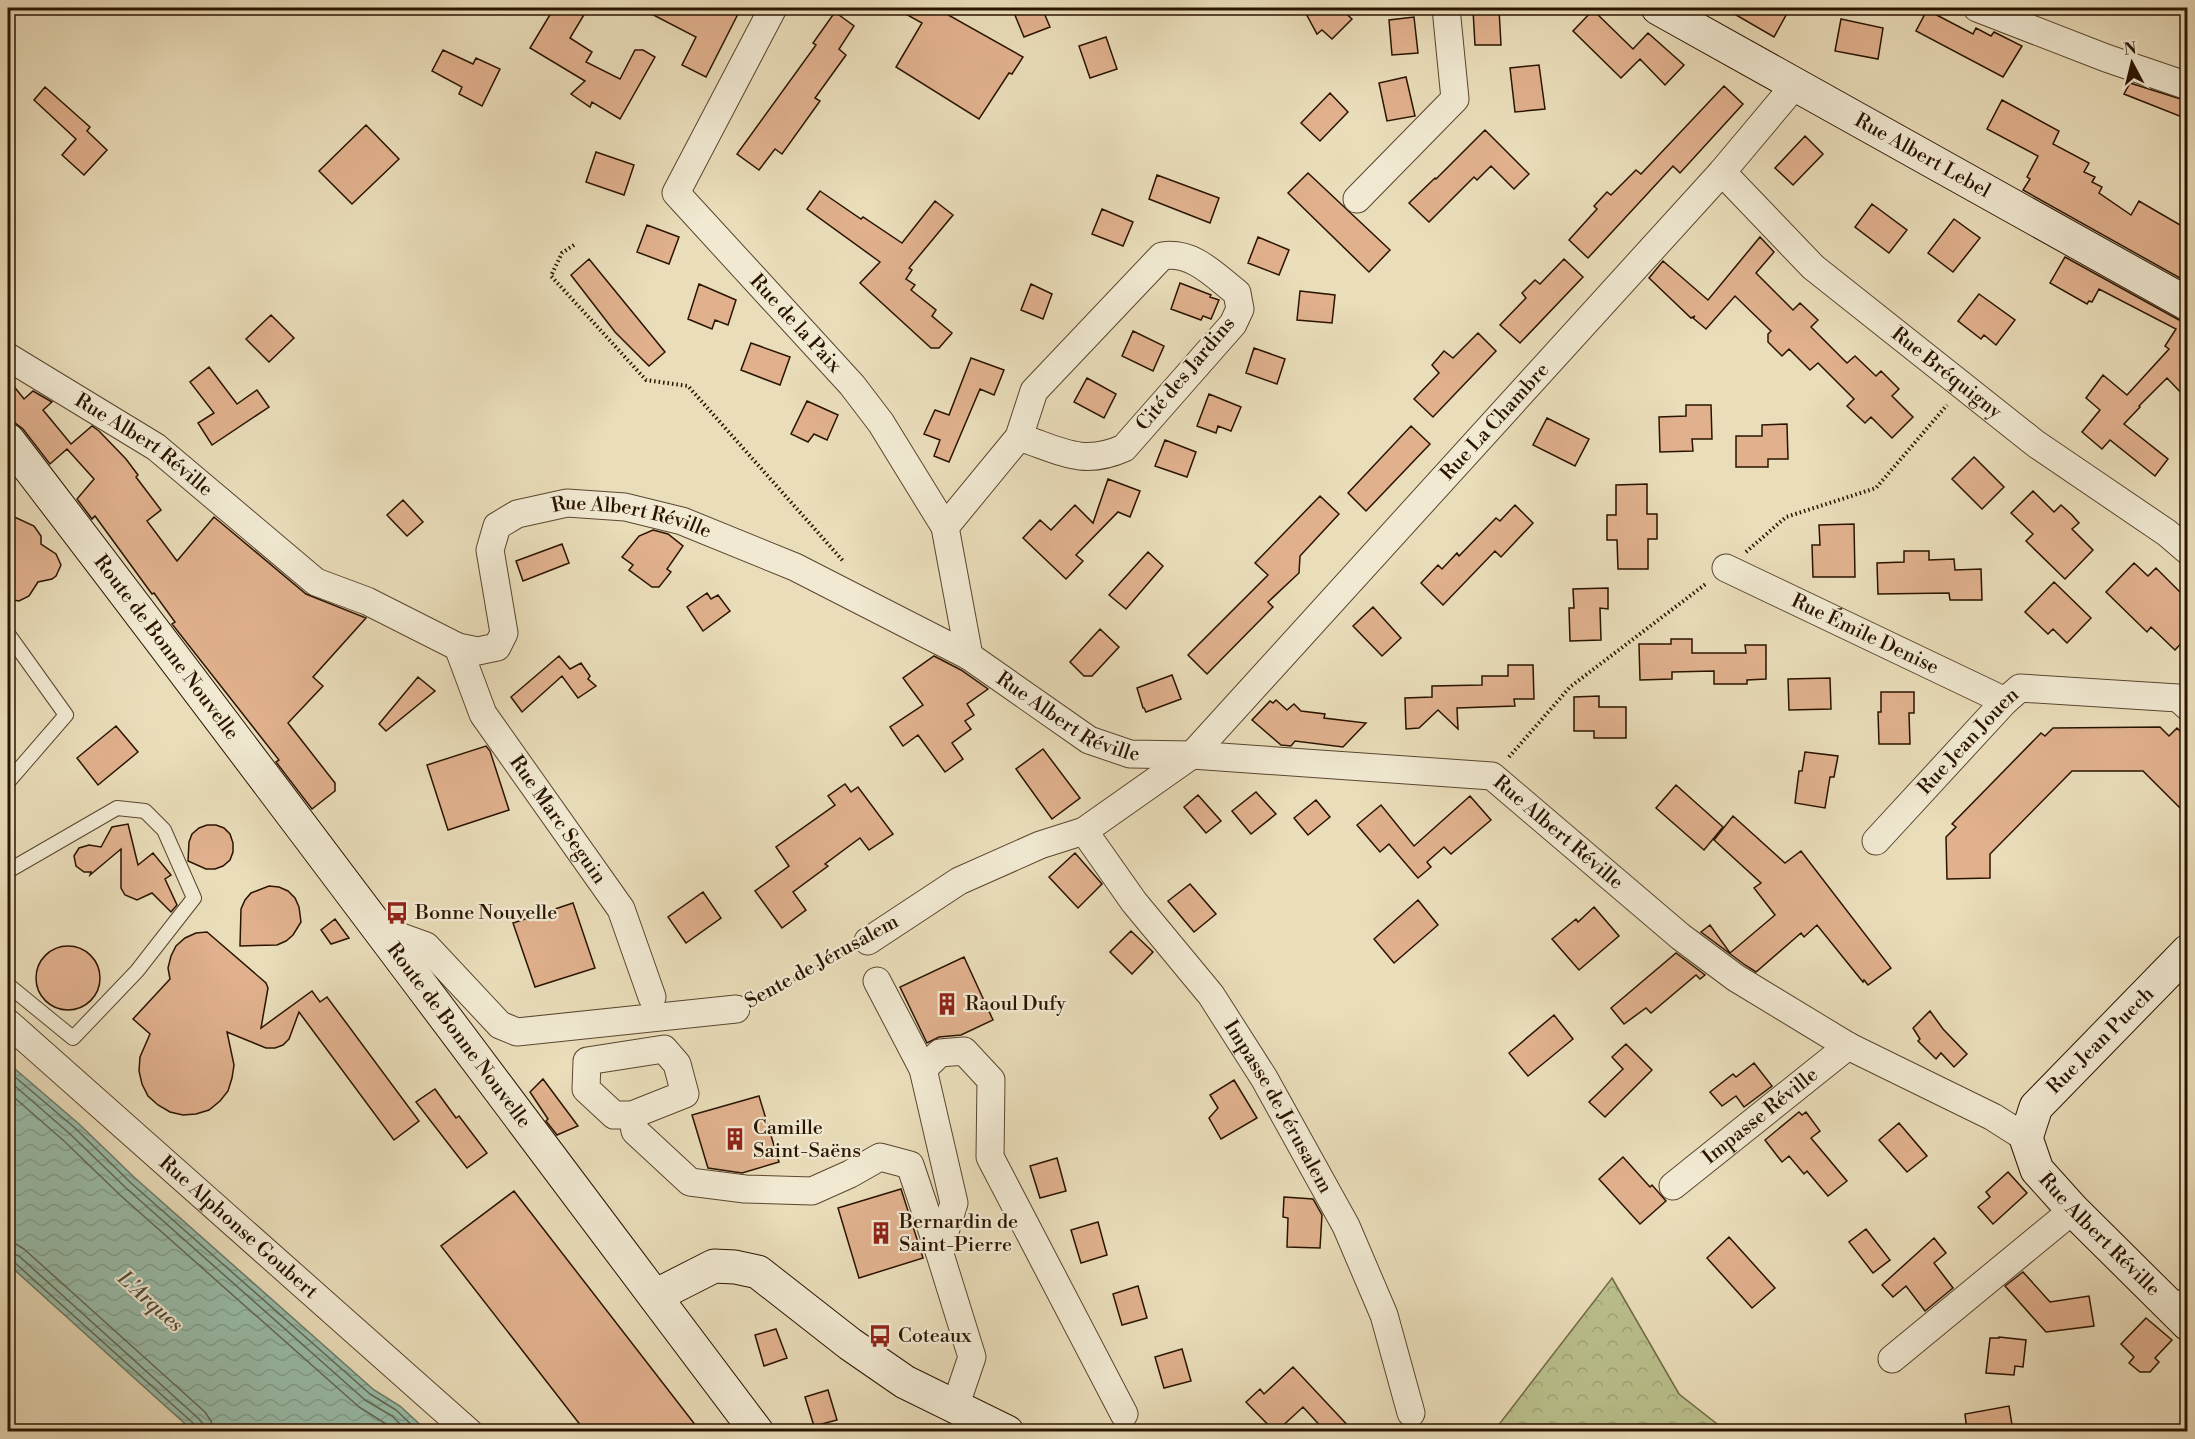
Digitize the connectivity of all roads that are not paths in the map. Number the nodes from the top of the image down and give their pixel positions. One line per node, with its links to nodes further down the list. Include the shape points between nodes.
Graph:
1 (773, 8): 13 (street, Rue de la Paix, via 676,193 852,385 881,423)
2 (1446, 8): 8 (street, via 1455,99)
3 (1658, 8): 5 (street, Rue Albert Lebel)
4 (1977, 8): 6 (street)
5 (1795, 85): 7 (street, Rue La Chambre); 9 (street, Rue Albert Lebel)
6 (2187, 86)
7 (1722, 172): 14 (street, Rue Bréquigny, via 1813,267 2036,444 2167,533); 21 (street, Rue La Chambre)
8 (1357, 199)
9 (2187, 304)
10 (8, 357): 17 (street, Rue Albert Réville, via 156,447 316,582 367,601)
11 (1019, 437): 11 (street, Cité des Jardins, via 1034,391 1162,256 1175,254 1195,260 1237,293 1240,309 1233,324 1124,448 1107,456 1073,456); 13 (street, Cité des Jardins)
12 (8, 440): 26 (street, Route de Bonne Nouvelle)
13 (945, 526): 18 (street, Rue de la Paix)
14 (2187, 551)
15 (1726, 568): 19 (street, Rue Émile Denise)
16 (8, 634): 22 (lane, via 66,715)
17 (458, 647): 18 (street, Rue Albert Réville, via 478,651 497,647 504,633 490,550 497,526 517,514 567,502 625,507 682,521 795,567); 31 (street, Rue Marc Seguin, via 483,714 621,909)
18 (969, 656): 21 (street, Rue Albert Réville, via 1089,740 1130,754)
19 (2005, 701): 20 (street, Rue Jean Jouen, via 2020,688 2178,698); 24 (street, Rue Jean Jouen)
20 (2187, 707)
21 (1192, 755): 23 (street, Sente de Jérusalem); 34 (street, Rue Albert Réville, via 1492,776 1681,937 1736,978)
22 (8, 782)
23 (1084, 831): 27 (street, Sente de Jérusalem, via 1040,845 959,881); 45 (street, Impasse de Jérusalem, via 1134,902 1211,995 1264,1078 1350,1236 1384,1315)
24 (1876, 841)
25 (8, 871): 30 (lane, via 117,808 145,811 164,830 194,898 137,971 73,1038)
26 (376, 928): 32 (street, Sente de Jérusalem, via 426,946 500,1025 518,1032); 41 (street, Route de Bonne Nouvelle)
27 (868, 941)
28 (2187, 951): 37 (street, Rue Jean Puech, via 2036,1107)
29 (878, 981): 35 (street)
30 (8, 986)
31 (652, 997)
32 (736, 1009)
33 (8, 1023): 47 (street, Rue Alphonse Goubert)
34 (1848, 1046): 37 (street, Rue Albert Réville); 38 (street, Impasse Réville)
35 (923, 1069): 40 (street, via 954,1203); 46 (street, via 940,1053 964,1051 991,1080 990,1157)
36 (632, 1115): 40 (street, via 635,1131 690,1182 812,1191 880,1157 910,1165)
37 (2026, 1138): 39 (street, Rue Albert Réville, via 2037,1170)
38 (1673, 1186)
39 (2073, 1210): 42 (street, Rue Albert Réville); 43 (street)
40 (939, 1251): 44 (street, via 972,1357)
41 (655, 1296): 44 (street, via 714,1266 758,1272 904,1382); 48 (street, Route de Bonne Nouvelle)
42 (2182, 1308)
43 (1892, 1359)
44 (955, 1407): 49 (street)
45 (1411, 1413)
46 (1124, 1414)
47 (470, 1431)
48 (757, 1431)
49 (1007, 1431)

